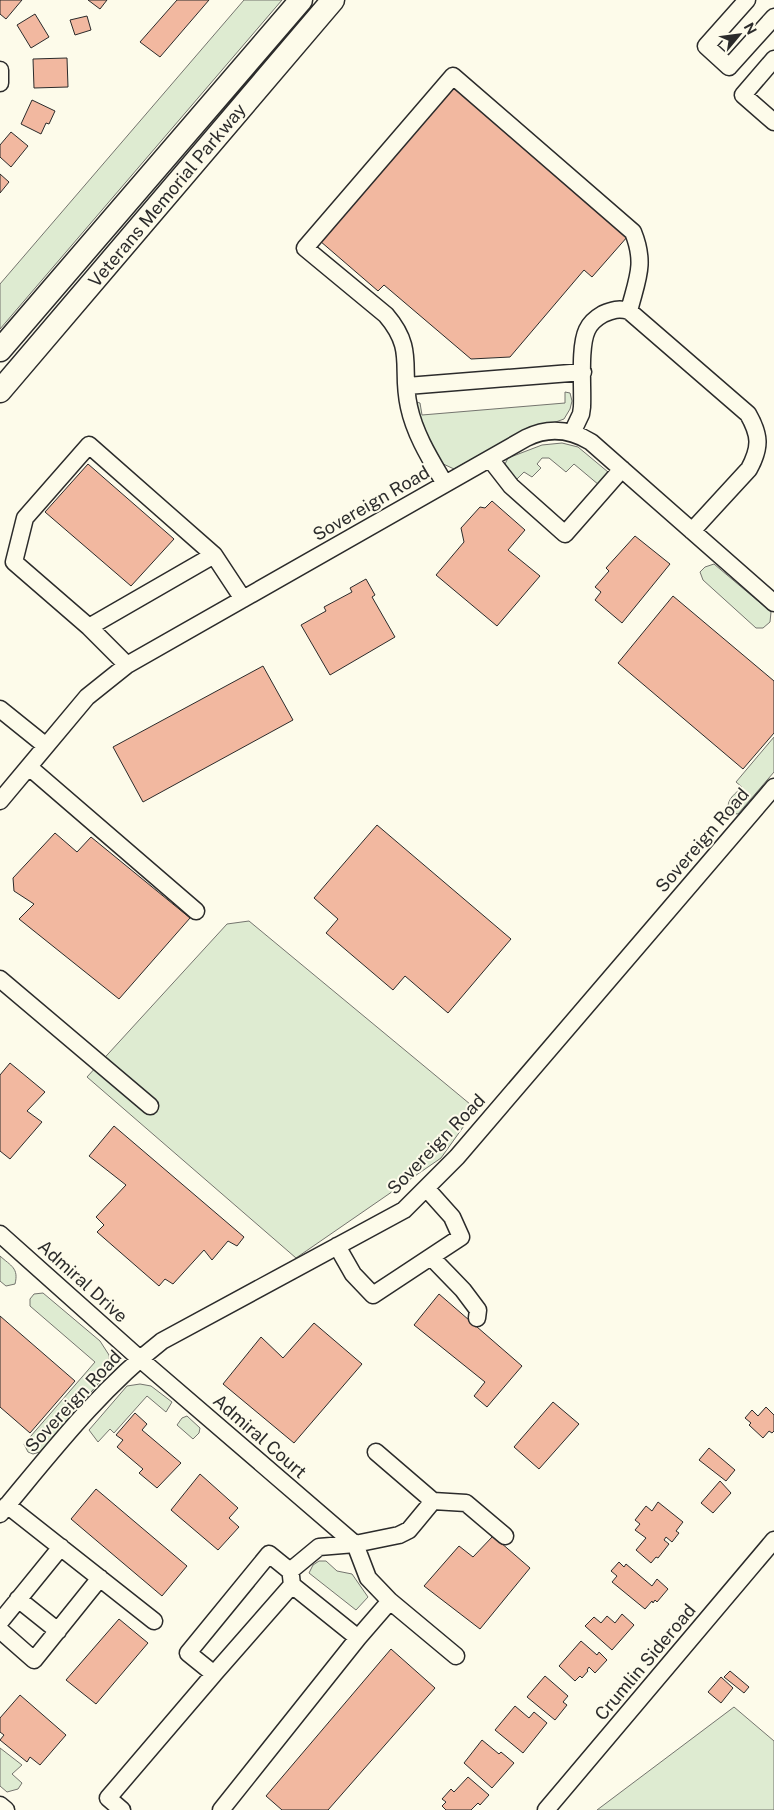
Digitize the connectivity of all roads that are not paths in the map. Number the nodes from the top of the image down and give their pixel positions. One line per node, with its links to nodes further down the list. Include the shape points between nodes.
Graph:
1 (301, 0): 10 (highway, Veterans Memorial Parkway)
2 (333, 0): 13 (highway, Veterans Memorial Parkway)
3 (747, 0): 4 (street, via 706,46 729,67)
4 (774, 17)
5 (774, 59): 8 (street, via 743,95)
6 (0, 70): 7 (street)
7 (0, 83)
8 (774, 122)
9 (629, 310): 11 (street, via 614,310 592,322 584,338); 12 (street, via 641,258 633,232 453,76 305,248 386,315 396,327 406,354); 18 (street, via 748,414 757,431 758,448 749,469)
10 (0, 350)
11 (583, 372): 12 (street); 14 (street, via 581,414)
12 (406, 386): 17 (street, via 418,433)
13 (0, 391)
14 (572, 433): 15 (street, Sovereign Road, via 553,430 536,434); 16 (street, Sovereign Road, via 591,442)
15 (490, 459): 16 (street, via 510,486 565,534); 17 (street, Sovereign Road)
16 (622, 469): 18 (street, Sovereign Road)
17 (445, 484): 20 (street, Sovereign Road)
18 (692, 531): 21 (street, Sovereign Road)
19 (214, 555): 20 (street); 22 (street); 22 (street, via 89,445 25,518 14,562)
20 (243, 599): 23 (street, Sovereign Road)
21 (774, 603)
22 (89, 627): 23 (street)
23 (127, 665): 25 (street, Sovereign Road, via 87,697)
24 (3, 717): 25 (street)
25 (46, 746): 26 (street, Sovereign Road)
26 (28, 767): 28 (street, Sovereign Road); 29 (street)
27 (774, 787): 32 (street, Sovereign Road, via 457,1157)
28 (0, 801)
29 (196, 911)
30 (0, 979): 31 (street)
31 (150, 1106)
32 (426, 1188): 34 (street, Sovereign Road, via 404,1210); 35 (street, via 452,1217 461,1238)
33 (0, 1234): 37 (street, Admiral Drive)
34 (337, 1246): 35 (street, via 353,1274 373,1295); 37 (street, Sovereign Road, via 162,1341)
35 (431, 1257): 36 (street, via 464,1290 478,1310)
36 (477, 1318)
37 (140, 1359): 40 (street, Sovereign Road, via 95,1402); 43 (street, Admiral Court)
38 (376, 1452): 39 (street)
39 (433, 1501): 41 (street, via 466,1503); 43 (street, via 409,1530)
40 (4, 1509): 44 (street)
41 (506, 1536)
42 (774, 1540): 60 (street, Crumlin Sideroad)
43 (355, 1544): 46 (street, via 319,1547); 48 (street, via 368,1578)
44 (61, 1548): 45 (street); 47 (street)
45 (100, 1578): 49 (street); 52 (street)
46 (291, 1578): 53 (street); 55 (street); 55 (street, via 269,1554 188,1653)
47 (18, 1599): 50 (street); 52 (street)
48 (390, 1601): 53 (street); 54 (street)
49 (154, 1621)
50 (0, 1622)
51 (0, 1630): 52 (street, via 34,1660)
52 (58, 1631)
53 (358, 1638): 59 (street)
54 (456, 1656)
55 (214, 1674): 58 (street, via 108,1798)
56 (0, 1805): 57 (street)
57 (6, 1810)
58 (122, 1810)
59 (221, 1810)
60 (546, 1810)

